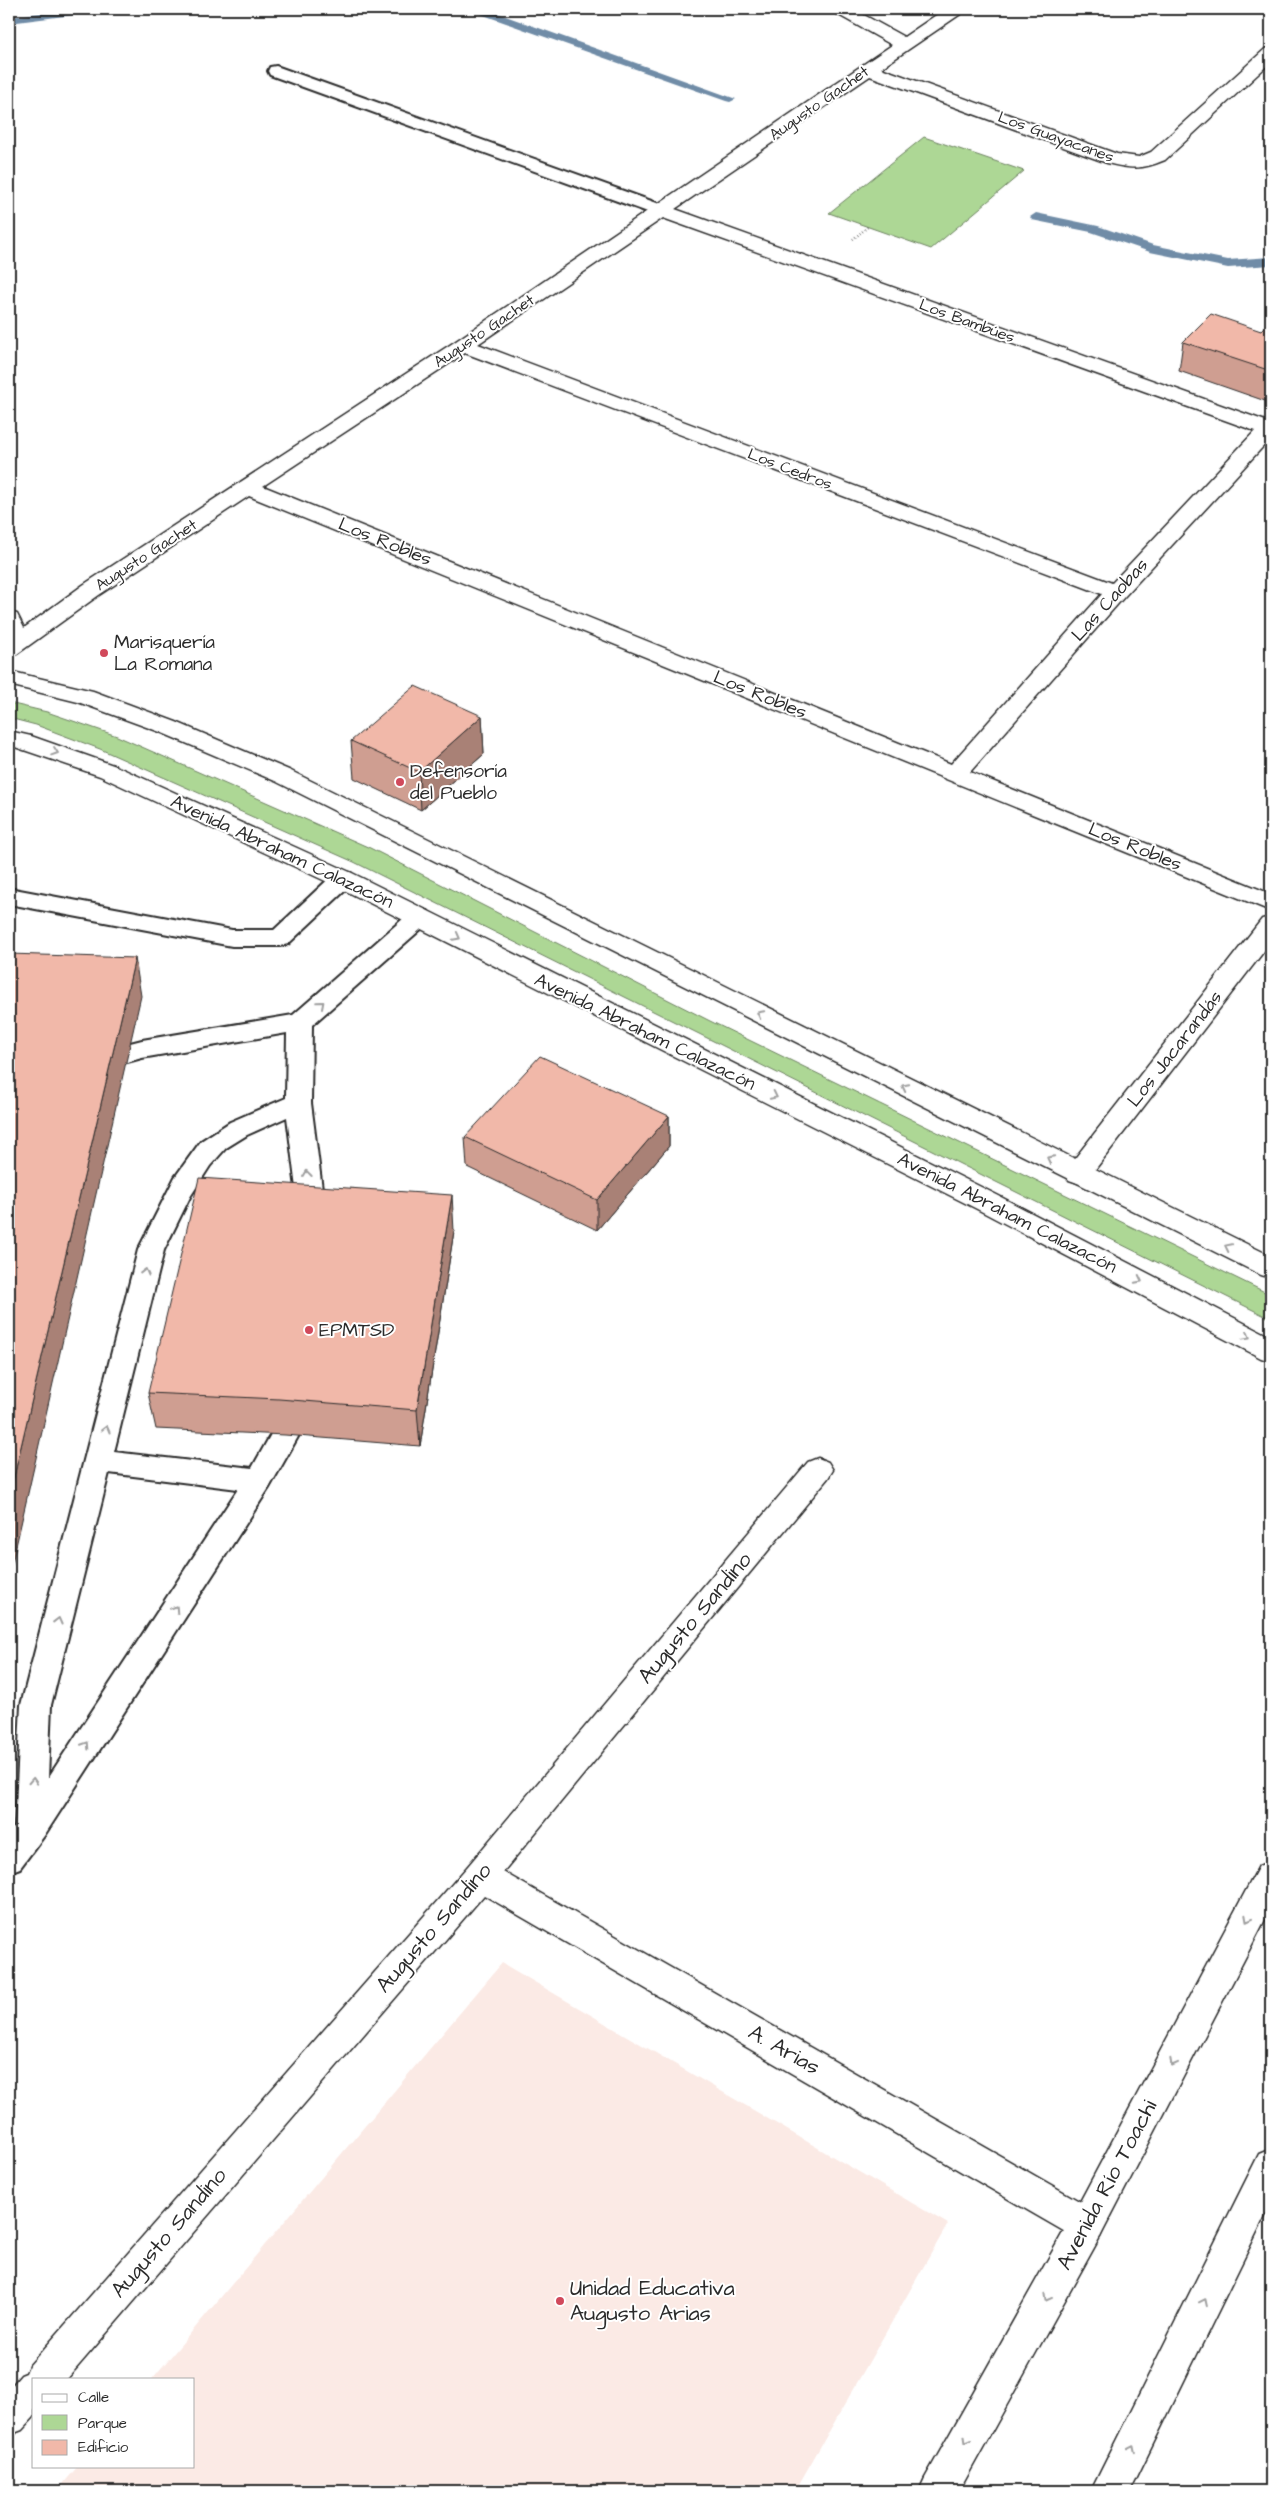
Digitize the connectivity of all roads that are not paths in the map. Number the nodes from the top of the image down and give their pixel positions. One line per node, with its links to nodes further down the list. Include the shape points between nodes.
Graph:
1 (840, 9): 3 (street)
2 (956, 9): 3 (street, Augusto Gachet)
3 (904, 44): 5 (street, Augusto Gachet)
4 (1271, 53): 5 (street, Los Guayacanes, via 1158,156 1141,163 1114,159)
5 (868, 69): 7 (street, Augusto Gachet)
6 (276, 71): 7 (lane)
7 (662, 211): 8 (street, Augusto Gachet); 9 (street, Los Bambúes)
8 (463, 346): 10 (street, Augusto Gachet); 11 (street, Los Cedros)
9 (1270, 430): 11 (street, Las Caobas)
10 (248, 488): 13 (street, Augusto Gachet, via 91,590); 16 (street, Los Robles)
11 (1116, 592): 16 (street, Las Caobas)
12 (9, 619): 13 (street)
13 (14, 645)
14 (9, 678): 25 (street, one-way to 14, via 283,776 86,696)
15 (9, 738): 17 (street, Avenida Abraham Calazacón, one-way to 17, via 108,771)
16 (956, 774): 19 (street, Los Robles)
17 (343, 879): 18 (lane, via 280,938 232,938); 20 (street, Avenida Abraham Calazacón)
18 (9, 896)
19 (1271, 903)
20 (420, 917): 22 (lane, one-way to 20); 28 (street, Avenida Abraham Calazacón, one-way to 28, via 987,1202)
21 (1271, 925): 25 (street, Los Jacarandás)
22 (300, 1022): 23 (lane, via 142,1049 100,1059); 24 (lane)
23 (72, 1075)
24 (298, 1103): 26 (lane, one-way to 24); 30 (lane, one-way to 24, via 151,1250 182,1189 210,1146 248,1124)
25 (1078, 1173): 27 (street, one-way to 25)
26 (314, 1223)
27 (1271, 1268)
28 (1271, 1350)
29 (285, 1435): 32 (lane)
30 (98, 1461): 32 (lane); 33 (lane, one-way to 30, via 36,1705)
31 (818, 1470): 35 (street, Augusto Sandino)
32 (259, 1480): 33 (lane, one-way to 32)
33 (30, 1829): 34 (lane)
34 (9, 1858)
35 (480, 1876): 38 (street, A. Arias); 39 (street, Augusto Sandino)
36 (1271, 1876): 38 (street, Avenida Río Toachi, one-way to 38)
37 (1271, 2166): 43 (street, one-way to 37)
38 (1087, 2224): 42 (street, Avenida Río Toachi, one-way to 42)
39 (43, 2378)
40 (32, 2390): 41 (street)
41 (9, 2417)
42 (938, 2491)
43 (1110, 2491)

